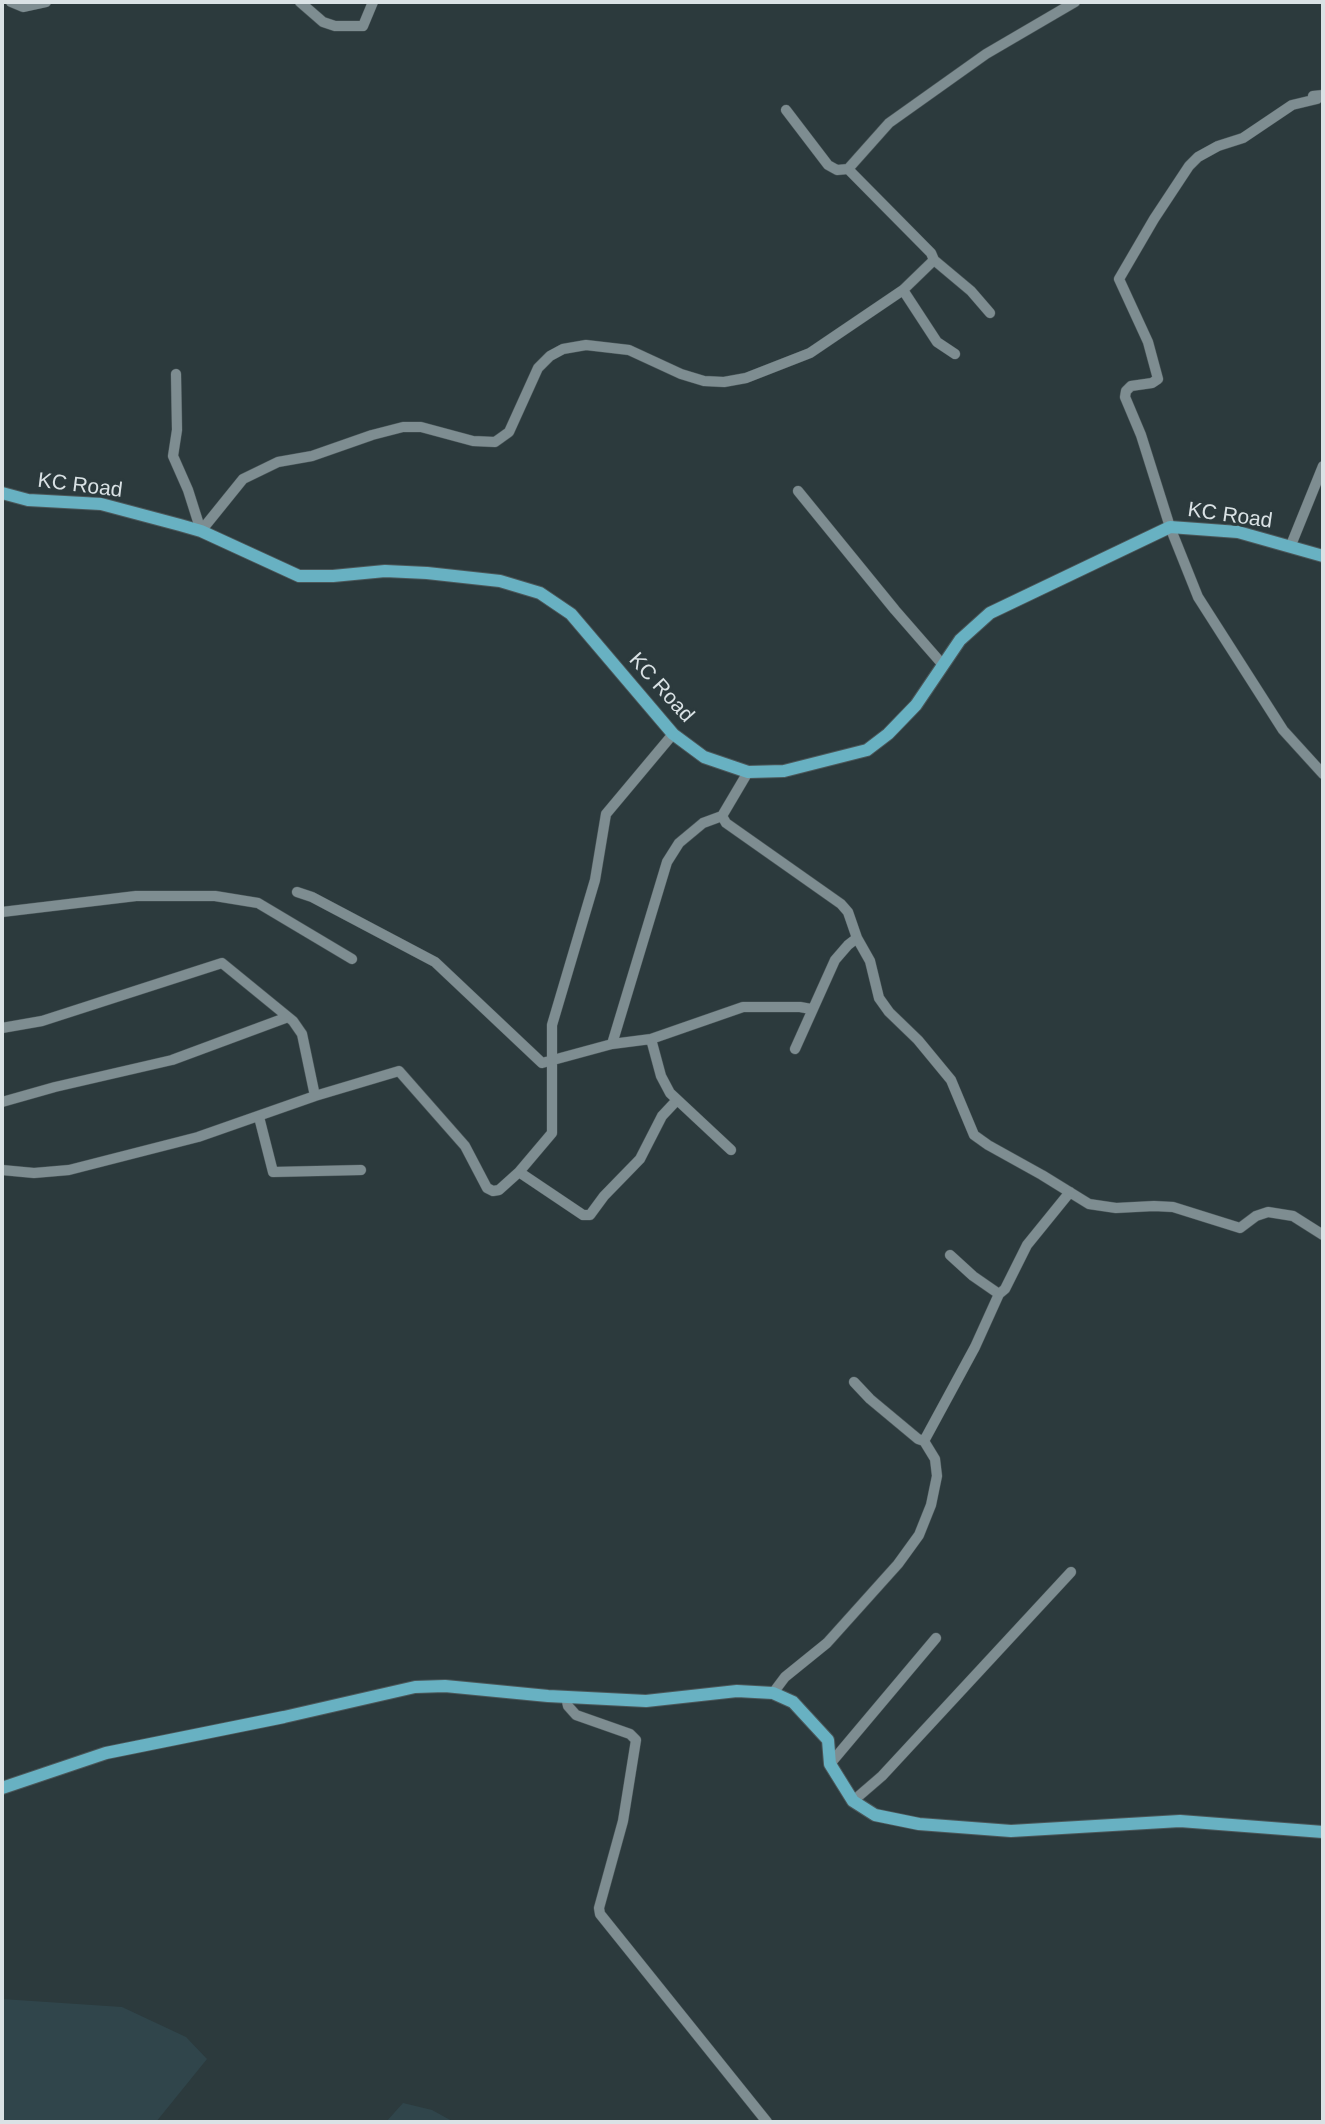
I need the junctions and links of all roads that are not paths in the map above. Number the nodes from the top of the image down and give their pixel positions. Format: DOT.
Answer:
graph roads {
  1 [pos="11,2"];
  2 [pos="46,2"];
  3 [pos="300,2"];
  4 [pos="373,2"];
  5 [pos="1076,2"];
  6 [pos="1323,95"];
  7 [pos="786,110"];
  8 [pos="848,169"];
  9 [pos="934,260"];
  10 [pos="903,290"];
  11 [pos="990,313"];
  12 [pos="955,354"];
  13 [pos="176,374"];
  14 [pos="1323,466"];
  15 [pos="798,491"];
  16 [pos="2,493"];
  17 [pos="1170,527"];
  18 [pos="201,531"];
  19 [pos="1291,545"];
  20 [pos="1323,556"];
  21 [pos="943,665"];
  22 [pos="673,734"];
  23 [pos="748,772"];
  24 [pos="1323,774"];
  25 [pos="722,816"];
  26 [pos="297,892"];
  27 [pos="2,912"];
  28 [pos="857,938"];
  29 [pos="352,959"];
  30 [pos="811,1009"];
  31 [pos="288,1017"];
  32 [pos="2,1028"];
  33 [pos="651,1039"];
  34 [pos="612,1044"];
  35 [pos="795,1049"];
  36 [pos="552,1062"];
  37 [pos="315,1096"];
  38 [pos="677,1100"];
  39 [pos="2,1102"];
  40 [pos="259,1117"];
  41 [pos="731,1150"];
  42 [pos="2,1170"];
  43 [pos="361,1170"];
  44 [pos="519,1172"];
  45 [pos="1070,1192"];
  46 [pos="1323,1235"];
  47 [pos="950,1255"];
  48 [pos="999,1294"];
  49 [pos="854,1382"];
  50 [pos="924,1441"];
  51 [pos="1071,1572"];
  52 [pos="936,1638"];
  53 [pos="773,1693"];
  54 [pos="566,1697"];
  55 [pos="830,1764"];
  56 [pos="2,1788"];
  57 [pos="853,1801"];
  58 [pos="1323,1832"];
  59 [pos="767,2122"];
  1 -- 2 [label="street"];
  3 -- 4 [label="street"];
  5 -- 8 [label="street"];
  6 -- 17 [label="street"];
  7 -- 8 [label="street"];
  8 -- 9 [label="street"];
  9 -- 10 [label="street"];
  9 -- 11 [label="street"];
  10 -- 12 [label="street"];
  10 -- 18 [label="street"];
  13 -- 18 [label="street"];
  14 -- 19 [label="street"];
  15 -- 21 [label="street"];
  16 -- 18 [label="main road, KC Road"];
  17 -- 19 [label="main road, KC Road"];
  17 -- 21 [label="main road, KC Road"];
  17 -- 24 [label="street"];
  18 -- 22 [label="main road, KC Road"];
  19 -- 20 [label="main road, KC Road"];
  21 -- 23 [label="main road, KC Road"];
  22 -- 23 [label="main road, KC Road"];
  22 -- 36 [label="street"];
  23 -- 25 [label="street"];
  25 -- 28 [label="street"];
  25 -- 34 [label="street"];
  26 -- 36 [label="street"];
  27 -- 29 [label="street"];
  28 -- 30 [label="street"];
  28 -- 45 [label="street"];
  30 -- 33 [label="street"];
  30 -- 35 [label="street"];
  31 -- 32 [label="street"];
  31 -- 37 [label="street"];
  31 -- 39 [label="street"];
  33 -- 34 [label="street"];
  33 -- 38 [label="street"];
  34 -- 36 [label="street"];
  36 -- 44 [label="street"];
  37 -- 40 [label="street"];
  37 -- 44 [label="street"];
  38 -- 41 [label="street"];
  38 -- 44 [label="street"];
  40 -- 42 [label="street"];
  40 -- 43 [label="street"];
  45 -- 46 [label="street"];
  45 -- 48 [label="street"];
  47 -- 48 [label="street"];
  48 -- 50 [label="street"];
  49 -- 50 [label="street"];
  50 -- 53 [label="street"];
  51 -- 57 [label="street"];
  52 -- 55 [label="street"];
  53 -- 54 [label="main road"];
  53 -- 55 [label="main road"];
  54 -- 56 [label="main road"];
  54 -- 59 [label="street"];
  55 -- 57 [label="main road"];
  57 -- 58 [label="main road"];
}
